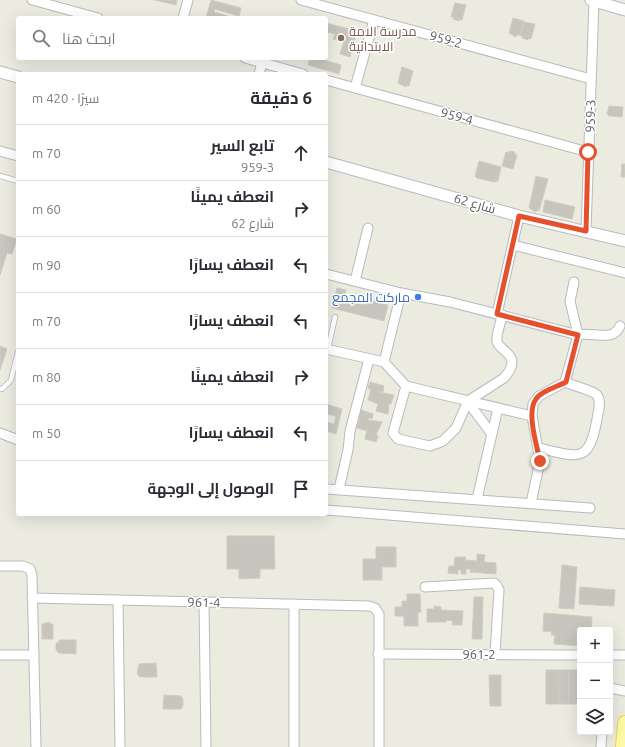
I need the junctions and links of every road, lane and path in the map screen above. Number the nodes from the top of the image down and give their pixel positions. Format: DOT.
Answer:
graph roads {
  1 [pos="32,0"];
  2 [pos="188,0"];
  3 [pos="301,0"];
  4 [pos="592,0"];
  5 [pos="625,10"];
  6 [pos="91,16"];
  7 [pos="184,16"];
  8 [pos="374,20"];
  9 [pos="252,60"];
  10 [pos="262,63"];
  11 [pos="0,72"];
  12 [pos="260,72"];
  13 [pos="296,72"];
  14 [pos="16,76"];
  15 [pos="591,79"];
  16 [pos="328,81"];
  17 [pos="355,88"];
  18 [pos="0,151"];
  19 [pos="588,152"];
  20 [pos="16,155"];
  21 [pos="328,163"];
  22 [pos="0,176"];
  23 [pos="16,180"];
  24 [pos="519,216"];
  25 [pos="368,228"];
  26 [pos="586,231"];
  27 [pos="625,241"];
  28 [pos="513,245"];
  29 [pos="625,273"];
  30 [pos="328,274"];
  31 [pos="355,281"];
  32 [pos="574,282"];
  33 [pos="401,293"];
  34 [pos="500,315"];
  35 [pos="335,317"];
  36 [pos="620,326"];
  37 [pos="578,335"];
  38 [pos="328,345"];
  39 [pos="328,349"];
  40 [pos="369,359"];
  41 [pos="16,360"];
  42 [pos="384,362"];
  43 [pos="566,382"];
  44 [pos="406,386"];
  45 [pos="0,389"];
  46 [pos="468,402"];
  47 [pos="498,408"];
  48 [pos="532,416"];
  49 [pos="491,432"];
  50 [pos="0,433"];
  51 [pos="16,439"];
  52 [pos="538,448"];
  53 [pos="328,489"];
  54 [pos="339,489"];
  55 [pos="477,499"];
  56 [pos="531,503"];
  57 [pos="590,508"];
  58 [pos="328,510"];
  59 [pos="625,534"];
  60 [pos="0,566"];
  61 [pos="425,587"];
  62 [pos="32,598"];
  63 [pos="118,600"];
  64 [pos="204,602"];
  65 [pos="294,604"];
  66 [pos="378,654"];
  67 [pos="494,654"];
  68 [pos="577,654"];
  69 [pos="0,655"];
  70 [pos="34,655"];
  71 [pos="613,655"];
  72 [pos="625,655"];
  73 [pos="613,689"];
  74 [pos="625,691"];
  75 [pos="625,723"];
  76 [pos="602,735"];
  77 [pos="36,747"];
  78 [pos="120,747"];
  79 [pos="206,747"];
  80 [pos="294,747"];
  81 [pos="379,747"];
  82 [pos="601,747"];
  83 [pos="623,747"];
  1 -- 6 [label="street"];
  2 -- 7 [label="street"];
  3 -- 8 [label="street, 959-2"];
  4 -- 5 [label="street"];
  4 -- 15 [label="street, 959-3"];
  8 -- 15 [label="street, 959-2"];
  8 -- 17 [label="street"];
  9 -- 10 [label="street"];
  10 -- 12 [label="street"];
  10 -- 13 [label="street"];
  11 -- 14 [label="street"];
  15 -- 19 [label="street, 959-3"];
  16 -- 17 [label="street, 959-4"];
  17 -- 19 [label="street, 959-4"];
  18 -- 20 [label="street"];
  19 -- 26 [label="street, 959-3"];
  21 -- 24 [label="street, شارع 62"];
  22 -- 23 [label="lane"];
  24 -- 26 [label="street, شارع 62"];
  24 -- 28 [label="street"];
  25 -- 31 [label="street"];
  26 -- 27 [label="street, شارع 62"];
  28 -- 29 [label="street"];
  28 -- 34 [label="street"];
  30 -- 31 [label="street"];
  31 -- 33 [label="street"];
  32 -- 37 [label="street"];
  33 -- 34 [label="street"];
  33 -- 42 [label="street"];
  34 -- 37 [label="street"];
  34 -- 46 [label="street"];
  35 -- 38 [label="lane"];
  36 -- 37 [label="street"];
  37 -- 43 [label="street"];
  39 -- 40 [label="street"];
  40 -- 42 [label="street"];
  40 -- 54 [label="street"];
  41 -- 45 [label="lane"];
  42 -- 44 [label="street"];
  43 -- 48 [label="street"];
  43 -- 52 [label="street"];
  44 -- 46 [label="street"];
  44 -- 46 [label="street"];
  46 -- 47 [label="street"];
  46 -- 49 [label="street"];
  47 -- 48 [label="street"];
  47 -- 49 [label="street"];
  48 -- 52 [label="street"];
  49 -- 55 [label="street"];
  50 -- 51 [label="street"];
  52 -- 56 [label="street"];
  53 -- 54 [label="street"];
  54 -- 55 [label="street"];
  55 -- 56 [label="street"];
  56 -- 57 [label="street"];
  58 -- 59 [label="street"];
  60 -- 62 [label="street"];
  61 -- 67 [label="street"];
  62 -- 63 [label="street, 961-4"];
  62 -- 70 [label="street"];
  63 -- 64 [label="street, 961-4"];
  63 -- 78 [label="street"];
  64 -- 65 [label="street, 961-4"];
  64 -- 79 [label="street"];
  65 -- 66 [label="street, 961-4"];
  65 -- 80 [label="street"];
  66 -- 67 [label="street, 961-2"];
  66 -- 81 [label="street"];
  67 -- 68 [label="street, 961-2"];
  69 -- 70 [label="street"];
  70 -- 77 [label="street"];
  71 -- 72 [label="street"];
  73 -- 74 [label="street"];
  75 -- 83 [label="main road"];
  76 -- 82 [label="street"];
}
